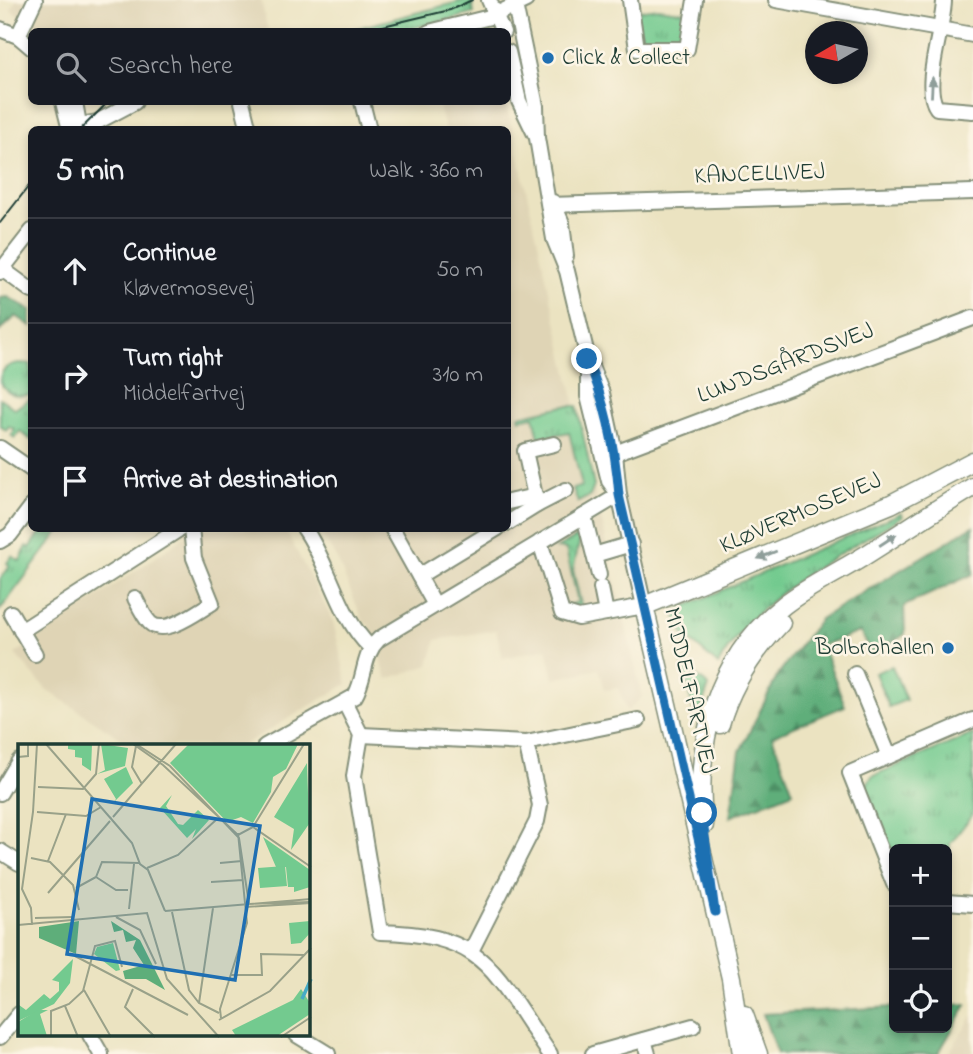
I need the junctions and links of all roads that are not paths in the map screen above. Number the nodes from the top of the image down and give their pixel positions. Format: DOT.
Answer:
graph roads {
  1 [pos="35,0"];
  2 [pos="489,0"];
  3 [pos="630,0"];
  4 [pos="695,0"];
  5 [pos="776,0"];
  6 [pos="944,0"];
  7 [pos="518,1"];
  8 [pos="495,14"];
  9 [pos="444,28"];
  10 [pos="501,28"];
  11 [pos="0,29"];
  12 [pos="942,29"];
  13 [pos="973,35"];
  14 [pos="18,36"];
  15 [pos="28,45"];
  16 [pos="511,65"];
  17 [pos="64,105"];
  18 [pos="75,105"];
  19 [pos="129,105"];
  20 [pos="243,105"];
  21 [pos="363,105"];
  22 [pos="973,111"];
  23 [pos="74,126"];
  24 [pos="75,126"];
  25 [pos="82,126"];
  26 [pos="248,126"];
  27 [pos="368,126"];
  28 [pos="537,138"];
  29 [pos="973,192"];
  30 [pos="551,201"];
  31 [pos="28,236"];
  32 [pos="1,271"];
  33 [pos="28,288"];
  34 [pos="973,318"];
  35 [pos="587,359"];
  36 [pos="554,444"];
  37 [pos="0,449"];
  38 [pos="615,453"];
  39 [pos="973,461"];
  40 [pos="28,467"];
  41 [pos="973,487"];
  42 [pos="566,490"];
  43 [pos="619,495"];
  44 [pos="536,501"];
  45 [pos="511,502"];
  46 [pos="28,511"];
  47 [pos="584,516"];
  48 [pos="511,521"];
  49 [pos="175,532"];
  50 [pos="191,532"];
  51 [pos="307,532"];
  52 [pos="394,532"];
  53 [pos="491,532"];
  54 [pos="0,541"];
  55 [pos="540,542"];
  56 [pos="631,544"];
  57 [pos="594,555"];
  58 [pos="419,576"];
  59 [pos="135,598"];
  60 [pos="435,605"];
  61 [pos="644,606"];
  62 [pos="606,612"];
  63 [pos="11,613"];
  64 [pos="21,631"];
  65 [pos="370,647"];
  66 [pos="35,654"];
  67 [pos="855,674"];
  68 [pos="345,703"];
  69 [pos="638,720"];
  70 [pos="973,720"];
  71 [pos="360,735"];
  72 [pos="526,743"];
  73 [pos="269,744"];
  74 [pos="889,756"];
  75 [pos="18,763"];
  76 [pos="0,793"];
  77 [pos="0,851"];
  78 [pos="18,862"];
  79 [pos="889,871"];
  80 [pos="952,902"];
  81 [pos="973,904"];
  82 [pos="715,912"];
  83 [pos="471,951"];
  84 [pos="731,978"];
  85 [pos="18,1015"];
  86 [pos="693,1026"];
  87 [pos="91,1036"];
  88 [pos="299,1036"];
  89 [pos="0,1037"];
  90 [pos="646,1047"];
  91 [pos="741,1051"];
  92 [pos="101,1054"];
  93 [pos="328,1054"];
  94 [pos="550,1054"];
  95 [pos="593,1054"];
  96 [pos="758,1054"];
  1 -- 14 [label="street"];
  2 -- 8 [label="street"];
  3 -- 4 [label="street"];
  5 -- 12 [label="street"];
  6 -- 12 [label="street"];
  7 -- 8 [label="street"];
  7 -- 28 [label="street, MIDDELFARTVEJ"];
  8 -- 9 [label="street"];
  8 -- 10 [label="street"];
  11 -- 14 [label="street"];
  12 -- 13 [label="street"];
  22 -- 12 [label="street, one-way"];
  14 -- 15 [label="street"];
  16 -- 28 [label="street, MIDDELFARTVEJ"];
  17 -- 23 [label="street"];
  18 -- 24 [label="street"];
  19 -- 25 [label="street"];
  20 -- 26 [label="street"];
  21 -- 27 [label="street"];
  28 -- 30 [label="street, MIDDELFARTVEJ"];
  29 -- 30 [label="street, KANCELLIVEJ"];
  30 -- 35 [label="street, MIDDELFARTVEJ"];
  31 -- 32 [label="street"];
  32 -- 33 [label="street"];
  34 -- 38 [label="street, LUNDSGÅRDSVEJ"];
  35 -- 38 [label="street, MIDDELFARTVEJ"];
  35 -- 43 [label="street, MIDDELFARTVEJ"];
  36 -- 44 [label="street"];
  37 -- 40 [label="street"];
  38 -- 43 [label="street, MIDDELFARTVEJ"];
  39 -- 61 [label="main road, KLØVERMOSEVEJ, one-way"];
  82 -- 41 [label="main road, one-way"];
  42 -- 44 [label="street"];
  43 -- 47 [label="street"];
  43 -- 56 [label="street, MIDDELFARTVEJ"];
  44 -- 45 [label="street"];
  44 -- 48 [label="street"];
  46 -- 54 [label="street"];
  47 -- 55 [label="street"];
  47 -- 57 [label="street"];
  49 -- 64 [label="street"];
  50 -- 59 [label="street"];
  51 -- 65 [label="street"];
  52 -- 58 [label="street"];
  53 -- 58 [label="street"];
  55 -- 60 [label="street"];
  55 -- 62 [label="street"];
  56 -- 57 [label="street"];
  56 -- 61 [label="street, MIDDELFARTVEJ"];
  57 -- 62 [label="street"];
  58 -- 60 [label="street"];
  60 -- 65 [label="street"];
  61 -- 62 [label="street"];
  61 -- 82 [label="main road, MIDDELFARTVEJ"];
  63 -- 64 [label="street"];
  64 -- 66 [label="street"];
  65 -- 68 [label="street"];
  67 -- 74 [label="street"];
  68 -- 71 [label="street"];
  68 -- 73 [label="street"];
  69 -- 72 [label="street"];
  70 -- 74 [label="street"];
  71 -- 72 [label="street"];
  71 -- 83 [label="street"];
  72 -- 83 [label="street"];
  74 -- 79 [label="street"];
  75 -- 76 [label="street"];
  77 -- 78 [label="street"];
  80 -- 81 [label="street"];
  82 -- 84 [label="main road, MIDDELFARTVEJ"];
  83 -- 94 [label="street"];
  84 -- 91 [label="main road, MIDDELFARTVEJ"];
  84 -- 96 [label="main road, MIDDELFARTVEJ"];
  85 -- 89 [label="street"];
  86 -- 90 [label="street"];
  87 -- 92 [label="street"];
  88 -- 93 [label="street"];
  90 -- 95 [label="street"];
}
